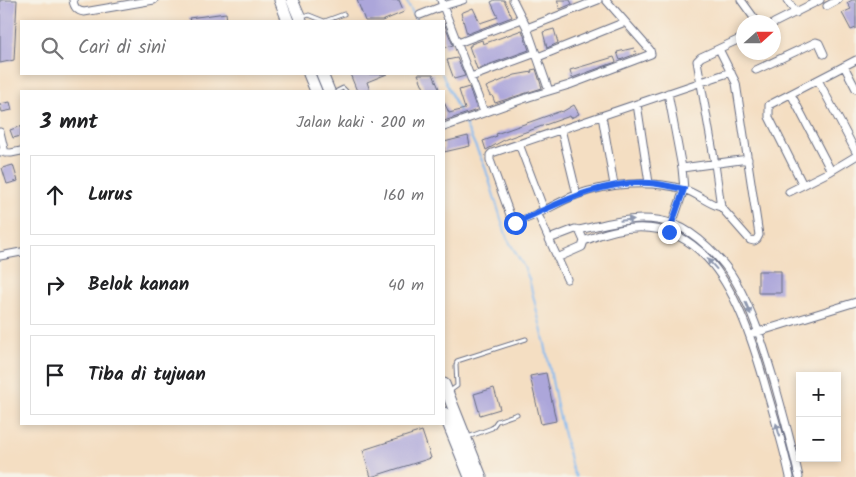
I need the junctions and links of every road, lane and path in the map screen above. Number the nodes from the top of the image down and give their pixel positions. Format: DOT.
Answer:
graph roads {
  1 [pos="73,0"];
  2 [pos="154,0"];
  3 [pos="280,0"];
  4 [pos="292,0"];
  5 [pos="463,0"];
  6 [pos="513,0"];
  7 [pos="598,0"];
  8 [pos="606,0"];
  9 [pos="742,0"];
  10 [pos="787,0"];
  11 [pos="820,0"];
  12 [pos="838,0"];
  13 [pos="442,3"];
  14 [pos="827,6"];
  15 [pos="796,13"];
  16 [pos="344,14"];
  17 [pos="420,14"];
  18 [pos="752,15"];
  19 [pos="522,19"];
  20 [pos="296,20"];
  21 [pos="322,20"];
  22 [pos="327,20"];
  23 [pos="781,20"];
  24 [pos="625,22"];
  25 [pos="527,28"];
  26 [pos="736,41"];
  27 [pos="458,43"];
  28 [pos="719,48"];
  29 [pos="824,54"];
  30 [pos="537,55"];
  31 [pos="781,58"];
  32 [pos="776,60"];
  33 [pos="856,60"];
  34 [pos="844,66"];
  35 [pos="756,70"];
  36 [pos="731,72"];
  37 [pos="309,75"];
  38 [pos="322,75"];
  39 [pos="471,77"];
  40 [pos="818,80"];
  41 [pos="700,83"];
  42 [pos="856,89"];
  43 [pos="316,90"];
  44 [pos="328,90"];
  45 [pos="549,91"];
  46 [pos="668,93"];
  47 [pos="791,94"];
  48 [pos="637,104"];
  49 [pos="484,112"];
  50 [pos="602,116"];
  51 [pos="445,127"];
  52 [pos="561,129"];
  53 [pos="0,132"];
  54 [pos="519,144"];
  55 [pos="20,151"];
  56 [pos="856,152"];
  57 [pos="3,153"];
  58 [pos="856,156"];
  59 [pos="748,159"];
  60 [pos="715,164"];
  61 [pos="682,168"];
  62 [pos="831,171"];
  63 [pos="649,183"];
  64 [pos="614,185"];
  65 [pos="803,185"];
  66 [pos="684,189"];
  67 [pos="789,192"];
  68 [pos="577,195"];
  69 [pos="721,207"];
  70 [pos="544,210"];
  71 [pos="540,219"];
  72 [pos="672,223"];
  73 [pos="579,230"];
  74 [pos="669,232"];
  75 [pos="549,239"];
  76 [pos="584,240"];
  77 [pos="20,252"];
  78 [pos="0,256"];
  79 [pos="557,258"];
  80 [pos="567,279"];
  81 [pos="856,302"];
  82 [pos="758,332"];
  83 [pos="750,335"];
  84 [pos="526,339"];
  85 [pos="446,388"];
  86 [pos="517,414"];
  87 [pos="445,415"];
  88 [pos="462,441"];
  89 [pos="795,460"];
  90 [pos="787,462"];
  91 [pos="470,477"];
  92 [pos="481,477"];
  93 [pos="790,477"];
  94 [pos="799,477"];
  1 -- 2 [label="street"];
  3 -- 20 [label="highway"];
  4 -- 20 [label="highway"];
  5 -- 13 [label="street"];
  6 -- 19 [label="street"];
  7 -- 25 [label="street"];
  8 -- 24 [label="street"];
  9 -- 18 [label="street"];
  10 -- 15 [label="street"];
  11 -- 15 [label="street"];
  12 -- 14 [label="street"];
  13 -- 17 [label="street"];
  13 -- 27 [label="street"];
  15 -- 23 [label="street"];
  16 -- 22 [label="lane"];
  19 -- 25 [label="street"];
  19 -- 27 [label="street"];
  20 -- 21 [label="lane"];
  24 -- 30 [label="street"];
  24 -- 45 [label="street"];
  25 -- 30 [label="street"];
  26 -- 28 [label="street"];
  27 -- 39 [label="street"];
  28 -- 36 [label="street"];
  28 -- 41 [label="street"];
  29 -- 31 [label="street"];
  30 -- 39 [label="street"];
  30 -- 45 [label="street"];
  32 -- 35 [label="street"];
  33 -- 34 [label="street"];
  34 -- 40 [label="street"];
  34 -- 42 [label="street"];
  36 -- 41 [label="street"];
  36 -- 59 [label="street"];
  37 -- 43 [label="highway"];
  38 -- 44 [label="highway"];
  39 -- 49 [label="street"];
  40 -- 47 [label="street"];
  40 -- 56 [label="street"];
  41 -- 46 [label="street"];
  41 -- 60 [label="street"];
  45 -- 49 [label="street"];
  46 -- 48 [label="street"];
  46 -- 61 [label="street"];
  47 -- 62 [label="street"];
  47 -- 65 [label="street"];
  48 -- 50 [label="street"];
  48 -- 63 [label="street"];
  49 -- 51 [label="street"];
  50 -- 52 [label="street"];
  50 -- 64 [label="street"];
  52 -- 54 [label="street"];
  52 -- 68 [label="street"];
  53 -- 57 [label="street"];
  54 -- 70 [label="street"];
  54 -- 70 [label="street"];
  55 -- 57 [label="street"];
  58 -- 62 [label="street"];
  59 -- 60 [label="street"];
  59 -- 69 [label="street"];
  60 -- 61 [label="street"];
  60 -- 69 [label="street"];
  61 -- 66 [label="street"];
  62 -- 65 [label="street"];
  63 -- 64 [label="street"];
  63 -- 66 [label="street"];
  64 -- 68 [label="street"];
  65 -- 67 [label="street"];
  66 -- 69 [label="street"];
  66 -- 72 [label="street"];
  68 -- 70 [label="street"];
  71 -- 75 [label="street"];
  73 -- 72 [label="street, one-way"];
  72 -- 74 [label="street"];
  72 -- 82 [label="street, one-way"];
  73 -- 75 [label="street"];
  73 -- 76 [label="street"];
  74 -- 76 [label="street"];
  83 -- 74 [label="street, one-way"];
  75 -- 79 [label="street"];
  76 -- 79 [label="street"];
  77 -- 78 [label="street"];
  79 -- 80 [label="street"];
  81 -- 82 [label="street"];
  82 -- 83 [label="street"];
  82 -- 89 [label="street"];
  90 -- 83 [label="street, one-way"];
  84 -- 85 [label="lane"];
  85 -- 88 [label="highway"];
  86 -- 88 [label="lane"];
  87 -- 88 [label="highway"];
  88 -- 91 [label="highway"];
  88 -- 92 [label="highway"];
  89 -- 90 [label="street"];
  89 -- 94 [label="street"];
  90 -- 93 [label="street"];
}
